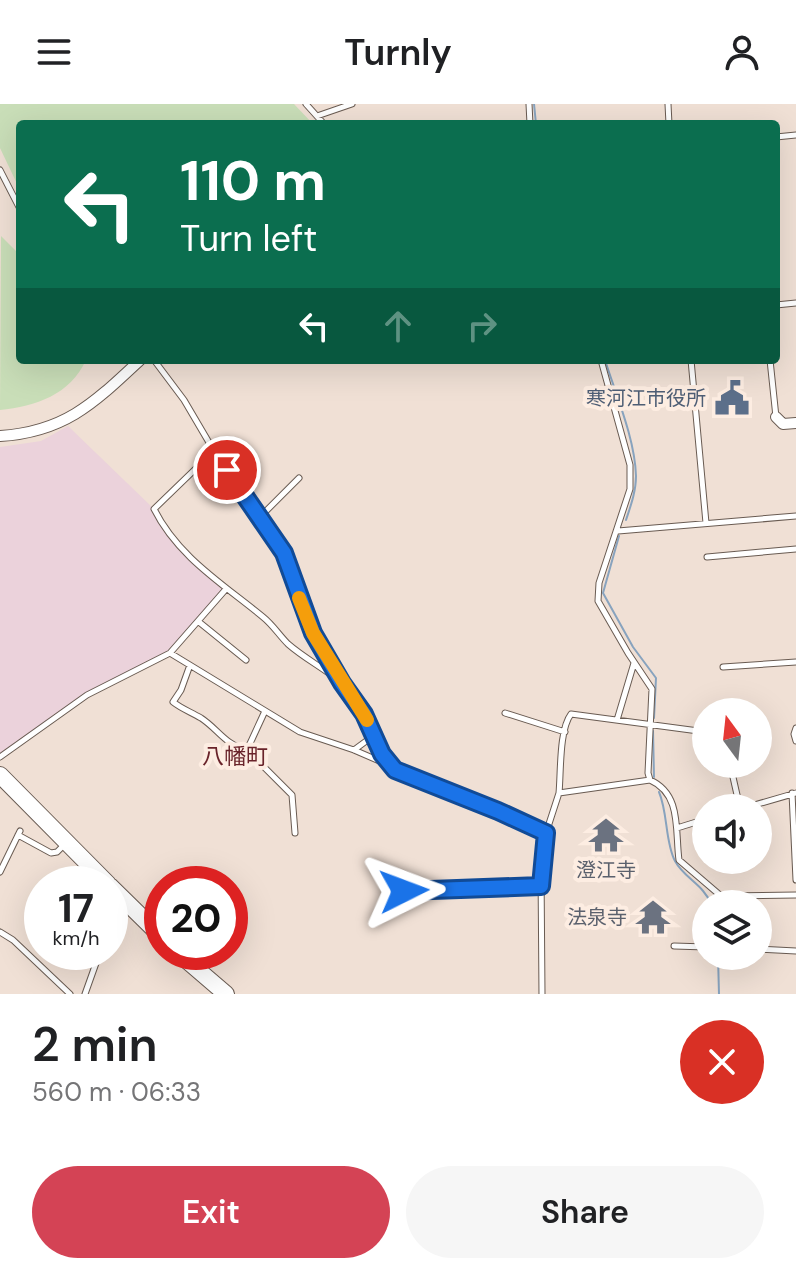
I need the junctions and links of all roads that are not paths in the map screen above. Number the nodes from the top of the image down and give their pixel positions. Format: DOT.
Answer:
graph roads {
  1 [pos="306,104"];
  2 [pos="352,104"];
  3 [pos="317,116"];
  4 [pos="320,120"];
  5 [pos="0,170"];
  6 [pos="16,201"];
  7 [pos="135,364"];
  8 [pos="157,364"];
  9 [pos="602,364"];
  10 [pos="691,364"];
  11 [pos="770,364"];
  12 [pos="776,417"];
  13 [pos="796,423"];
  14 [pos="0,436"];
  15 [pos="214,451"];
  16 [pos="299,478"];
  17 [pos="796,516"];
  18 [pos="260,517"];
  19 [pos="706,523"];
  20 [pos="617,531"];
  21 [pos="796,549"];
  22 [pos="707,557"];
  23 [pos="226,589"];
  24 [pos="199,622"];
  25 [pos="170,653"];
  26 [pos="246,660"];
  27 [pos="634,662"];
  28 [pos="796,662"];
  29 [pos="190,665"];
  30 [pos="723,667"];
  31 [pos="342,683"];
  32 [pos="265,711"];
  33 [pos="505,713"];
  34 [pos="617,720"];
  35 [pos="651,725"];
  36 [pos="796,728"];
  37 [pos="692,730"];
  38 [pos="565,732"];
  39 [pos="373,736"];
  40 [pos="796,741"];
  41 [pos="247,750"];
  42 [pos="354,750"];
  43 [pos="0,757"];
  44 [pos="395,770"];
  45 [pos="0,775"];
  46 [pos="650,780"];
  47 [pos="559,793"];
  48 [pos="794,793"];
  49 [pos="772,799"];
  50 [pos="692,823"];
  51 [pos="677,828"];
  52 [pos="295,833"];
  53 [pos="546,833"];
  54 [pos="66,843"];
  55 [pos="90,866"];
  56 [pos="796,867"];
  57 [pos="0,872"];
  58 [pos="796,880"];
  59 [pos="541,886"];
  60 [pos="404,891"];
  61 [pos="796,895"];
  62 [pos="128,904"];
  63 [pos="144,919"];
  64 [pos="0,932"];
  65 [pos="674,946"];
  66 [pos="692,947"];
  67 [pos="772,950"];
  68 [pos="796,951"];
  69 [pos="94,970"];
  70 [pos="198,970"];
  71 [pos="70,994"];
  72 [pos="85,994"];
  73 [pos="226,994"];
  74 [pos="542,994"];
  1 -- 3 [label="lane"];
  2 -- 3 [label="lane"];
  3 -- 4 [label="lane"];
  5 -- 6 [label="lane"];
  7 -- 14 [label="street"];
  8 -- 15 [label="lane"];
  9 -- 20 [label="lane"];
  10 -- 19 [label="lane"];
  11 -- 12 [label="lane"];
  12 -- 13 [label="street"];
  15 -- 18 [label="lane"];
  15 -- 23 [label="lane"];
  16 -- 18 [label="lane"];
  17 -- 19 [label="lane"];
  18 -- 31 [label="lane"];
  19 -- 20 [label="lane"];
  20 -- 27 [label="lane"];
  21 -- 22 [label="lane"];
  23 -- 24 [label="lane"];
  23 -- 31 [label="lane"];
  24 -- 25 [label="lane"];
  24 -- 26 [label="lane"];
  25 -- 29 [label="lane"];
  25 -- 43 [label="lane"];
  27 -- 34 [label="lane"];
  27 -- 35 [label="lane"];
  28 -- 30 [label="lane"];
  29 -- 32 [label="lane"];
  29 -- 41 [label="lane"];
  31 -- 39 [label="lane"];
  32 -- 41 [label="lane"];
  32 -- 42 [label="lane"];
  33 -- 38 [label="lane"];
  34 -- 35 [label="lane"];
  34 -- 38 [label="lane"];
  35 -- 37 [label="lane"];
  35 -- 46 [label="lane"];
  36 -- 40 [label="lane"];
  38 -- 47 [label="lane"];
  39 -- 42 [label="lane"];
  39 -- 44 [label="lane"];
  41 -- 52 [label="lane"];
  42 -- 44 [label="lane"];
  44 -- 53 [label="lane"];
  45 -- 54 [label="main road"];
  46 -- 47 [label="lane"];
  46 -- 51 [label="lane"];
  47 -- 53 [label="lane"];
  48 -- 49 [label="lane"];
  48 -- 56 [label="lane"];
  50 -- 51 [label="lane"];
  51 -- 61 [label="lane"];
  53 -- 59 [label="lane"];
  54 -- 55 [label="main road"];
  54 -- 57 [label="lane"];
  56 -- 58 [label="lane"];
  59 -- 60 [label="lane"];
  59 -- 74 [label="lane"];
  62 -- 63 [label="main road"];
  64 -- 71 [label="lane"];
  65 -- 66 [label="lane"];
  67 -- 68 [label="lane"];
  69 -- 72 [label="lane"];
  70 -- 73 [label="main road"];
}
